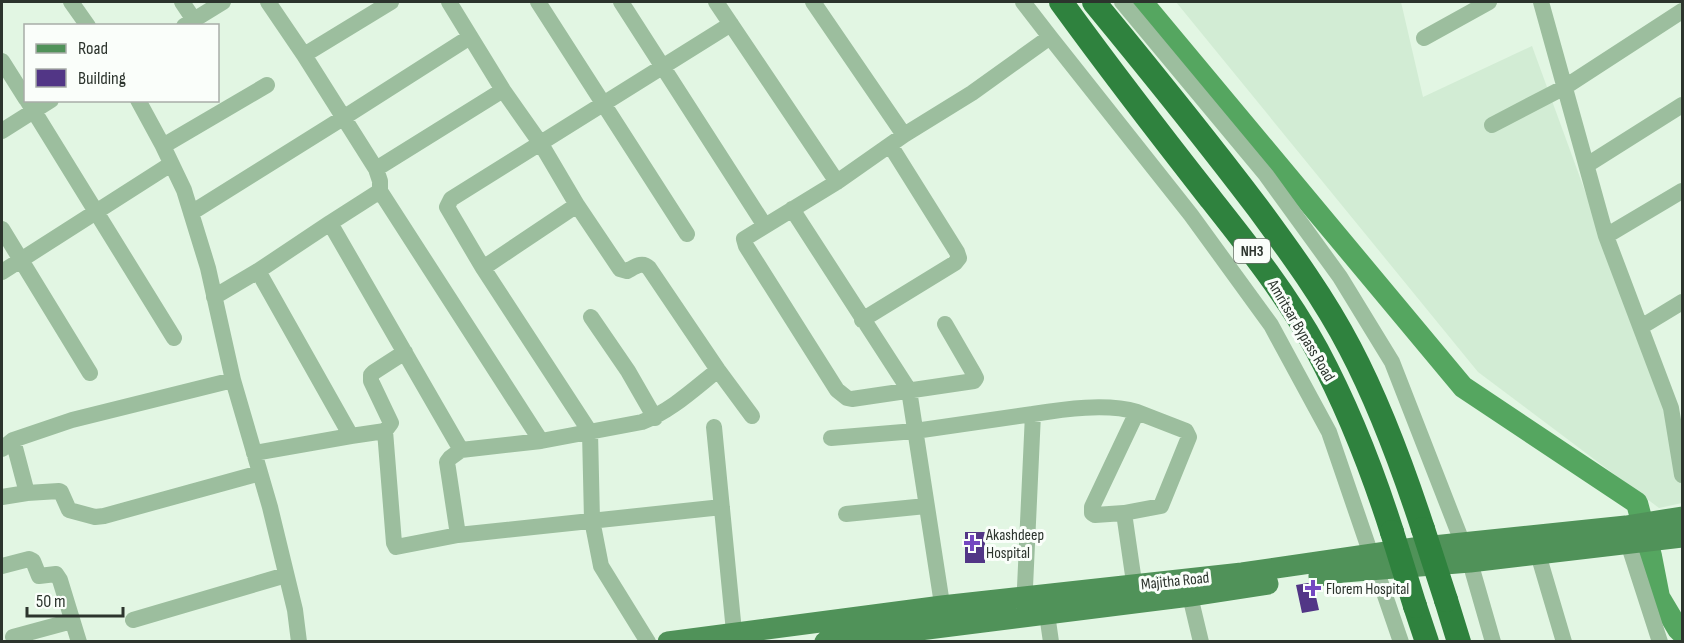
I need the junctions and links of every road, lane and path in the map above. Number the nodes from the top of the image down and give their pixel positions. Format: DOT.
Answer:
graph roads {
  1 [pos="71,2"];
  2 [pos="182,2"];
  3 [pos="223,2"];
  4 [pos="268,2"];
  5 [pos="391,2"];
  6 [pos="449,2"];
  7 [pos="538,2"];
  8 [pos="621,2"];
  9 [pos="716,2"];
  10 [pos="813,2"];
  11 [pos="1023,2"];
  12 [pos="1060,2"];
  13 [pos="1094,2"];
  14 [pos="1122,2"];
  15 [pos="1489,2"];
  16 [pos="1541,2"];
  17 [pos="1683,11"];
  18 [pos="189,23"];
  19 [pos="87,24"];
  20 [pos="731,24"];
  21 [pos="470,37"];
  22 [pos="1050,37"];
  23 [pos="1424,38"];
  24 [pos="304,55"];
  25 [pos="2,61"];
  26 [pos="664,67"];
  27 [pos="267,85"];
  28 [pos="1565,87"];
  29 [pos="503,90"];
  30 [pos="24,97"];
  31 [pos="139,102"];
  32 [pos="28,104"];
  33 [pos="604,104"];
  34 [pos="1683,105"];
  35 [pos="343,118"];
  36 [pos="1491,124"];
  37 [pos="2,131"];
  38 [pos="904,135"];
  39 [pos="541,144"];
  40 [pos="890,145"];
  41 [pos="163,146"];
  42 [pos="171,164"];
  43 [pos="1587,165"];
  44 [pos="376,169"];
  45 [pos="837,182"];
  46 [pos="380,191"];
  47 [pos="1683,191"];
  48 [pos="578,205"];
  49 [pos="792,209"];
  50 [pos="96,211"];
  51 [pos="191,213"];
  52 [pos="330,223"];
  53 [pos="765,226"];
  54 [pos="2,229"];
  55 [pos="687,234"];
  56 [pos="1606,236"];
  57 [pos="21,259"];
  58 [pos="483,268"];
  59 [pos="258,271"];
  60 [pos="2,272"];
  61 [pos="214,297"];
  62 [pos="1683,302"];
  63 [pos="591,317"];
  64 [pos="862,320"];
  65 [pos="945,324"];
  66 [pos="1641,327"];
  67 [pos="174,338"];
  68 [pos="405,352"];
  69 [pos="718,370"];
  70 [pos="90,373"];
  71 [pos="233,380"];
  72 [pos="909,390"];
  73 [pos="1677,404"];
  74 [pos="1137,412"];
  75 [pos="1033,414"];
  76 [pos="752,416"];
  77 [pos="655,417"];
  78 [pos="714,427"];
  79 [pos="385,431"];
  80 [pos="915,431"];
  81 [pos="590,432"];
  82 [pos="351,436"];
  83 [pos="831,438"];
  84 [pos="541,441"];
  85 [pos="7,445"];
  86 [pos="462,450"];
  87 [pos="254,453"];
  88 [pos="260,473"];
  89 [pos="1683,475"];
  90 [pos="27,493"];
  91 [pos="2,497"];
  92 [pos="926,506"];
  93 [pos="722,507"];
  94 [pos="1124,513"];
  95 [pos="846,514"];
  96 [pos="592,520"];
  97 [pos="1676,528"];
  98 [pos="458,535"];
  99 [pos="1632,536"];
  100 [pos="1467,553"];
  101 [pos="1538,554"];
  102 [pos="1374,562"];
  103 [pos="2,566"];
  104 [pos="286,574"];
  105 [pos="1135,594"];
  106 [pos="1190,596"];
  107 [pos="1024,608"];
  108 [pos="1047,614"];
  109 [pos="944,616"];
  110 [pos="133,620"];
  111 [pos="72,621"];
  112 [pos="13,637"];
  113 [pos="734,638"];
  114 [pos="79,642"];
  115 [pos="299,642"];
  116 [pos="648,642"];
  117 [pos="668,642"];
  118 [pos="825,642"];
  119 [pos="1051,642"];
  120 [pos="1201,642"];
  121 [pos="1401,642"];
  122 [pos="1426,642"];
  123 [pos="1459,642"];
  124 [pos="1493,642"];
  125 [pos="1564,642"];
  126 [pos="1660,642"];
  1 -- 19 [label="street"];
  2 -- 18 [label="street"];
  3 -- 18 [label="street"];
  4 -- 24 [label="street"];
  5 -- 24 [label="street"];
  6 -- 21 [label="street"];
  7 -- 33 [label="street"];
  8 -- 26 [label="street"];
  9 -- 20 [label="street"];
  10 -- 38 [label="street"];
  11 -- 22 [label="street"];
  12 -- 122 [label="highway, Amritsar Bypass Road / NH3, bridge"];
  13 -- 123 [label="highway, Amritsar Bypass Road / NH3, bridge"];
  14 -- 100 [label="street"];
  15 -- 23 [label="street"];
  16 -- 28 [label="street"];
  17 -- 28 [label="street"];
  20 -- 26 [label="street"];
  20 -- 45 [label="street"];
  21 -- 29 [label="street"];
  21 -- 35 [label="street"];
  22 -- 38 [label="street"];
  22 -- 102 [label="street"];
  24 -- 35 [label="street"];
  25 -- 30 [label="street"];
  26 -- 33 [label="street"];
  26 -- 53 [label="street"];
  27 -- 41 [label="street"];
  28 -- 36 [label="street"];
  28 -- 43 [label="street"];
  29 -- 39 [label="street"];
  29 -- 44 [label="street"];
  31 -- 41 [label="street"];
  32 -- 37 [label="street"];
  32 -- 50 [label="street"];
  33 -- 39 [label="street"];
  33 -- 55 [label="street"];
  34 -- 43 [label="street"];
  35 -- 44 [label="street"];
  35 -- 51 [label="street"];
  38 -- 40 [label="street"];
  39 -- 48 [label="street"];
  39 -- 58 [label="street"];
  40 -- 45 [label="street"];
  40 -- 64 [label="street"];
  41 -- 42 [label="street"];
  42 -- 50 [label="street"];
  42 -- 51 [label="street"];
  43 -- 56 [label="street"];
  44 -- 46 [label="street"];
  45 -- 49 [label="street"];
  46 -- 52 [label="street"];
  46 -- 84 [label="street"];
  47 -- 56 [label="street"];
  48 -- 58 [label="street"];
  48 -- 69 [label="street"];
  49 -- 53 [label="street"];
  49 -- 64 [label="street"];
  50 -- 57 [label="street"];
  50 -- 67 [label="street"];
  51 -- 61 [label="street"];
  52 -- 59 [label="street"];
  52 -- 68 [label="street"];
  53 -- 72 [label="street"];
  54 -- 57 [label="street"];
  56 -- 66 [label="street"];
  57 -- 60 [label="street"];
  57 -- 70 [label="street"];
  58 -- 81 [label="street"];
  59 -- 61 [label="street"];
  59 -- 82 [label="street"];
  61 -- 71 [label="street"];
  62 -- 66 [label="street"];
  63 -- 77 [label="street"];
  64 -- 72 [label="street"];
  65 -- 72 [label="street"];
  66 -- 73 [label="street"];
  68 -- 79 [label="street"];
  68 -- 86 [label="street"];
  69 -- 76 [label="street"];
  69 -- 77 [label="street"];
  71 -- 85 [label="street"];
  71 -- 87 [label="street"];
  72 -- 80 [label="street"];
  73 -- 89 [label="street"];
  74 -- 75 [label="street"];
  74 -- 94 [label="street"];
  74 -- 94 [label="street"];
  75 -- 80 [label="street"];
  75 -- 107 [label="street"];
  77 -- 81 [label="street"];
  78 -- 93 [label="street"];
  79 -- 82 [label="street"];
  79 -- 98 [label="street"];
  80 -- 83 [label="street"];
  80 -- 92 [label="street"];
  81 -- 84 [label="street"];
  81 -- 96 [label="street"];
  82 -- 87 [label="street"];
  84 -- 86 [label="street"];
  85 -- 90 [label="street"];
  86 -- 98 [label="street"];
  87 -- 88 [label="street"];
  88 -- 90 [label="street"];
  88 -- 104 [label="street"];
  90 -- 91 [label="street"];
  92 -- 95 [label="street"];
  92 -- 109 [label="street"];
  93 -- 96 [label="street"];
  93 -- 113 [label="street"];
  94 -- 105 [label="street"];
  96 -- 98 [label="street"];
  96 -- 116 [label="street"];
  97 -- 99 [label="main road, Majitha Road"];
  99 -- 100 [label="main road, Majitha Road"];
  99 -- 101 [label="main road, Majitha Road"];
  99 -- 126 [label="street"];
  100 -- 101 [label="main road, Majitha Road"];
  100 -- 102 [label="main road, Majitha Road"];
  100 -- 124 [label="street"];
  101 -- 125 [label="street"];
  102 -- 105 [label="main road, Majitha Road"];
  102 -- 106 [label="main road, Majitha Road"];
  102 -- 121 [label="street"];
  103 -- 111 [label="street"];
  104 -- 110 [label="street"];
  104 -- 115 [label="street"];
  105 -- 106 [label="main road, Majitha Road"];
  105 -- 107 [label="main road, Majitha Road"];
  105 -- 108 [label="main road, Majitha Road"];
  106 -- 120 [label="street"];
  107 -- 108 [label="main road, Majitha Road"];
  107 -- 109 [label="main road, Majitha Road"];
  108 -- 119 [label="street"];
  109 -- 113 [label="main road, Majitha Road"];
  109 -- 118 [label="main road, Majitha Road"];
  111 -- 112 [label="street"];
  111 -- 114 [label="street"];
  113 -- 117 [label="main road, Majitha Road"];
}
